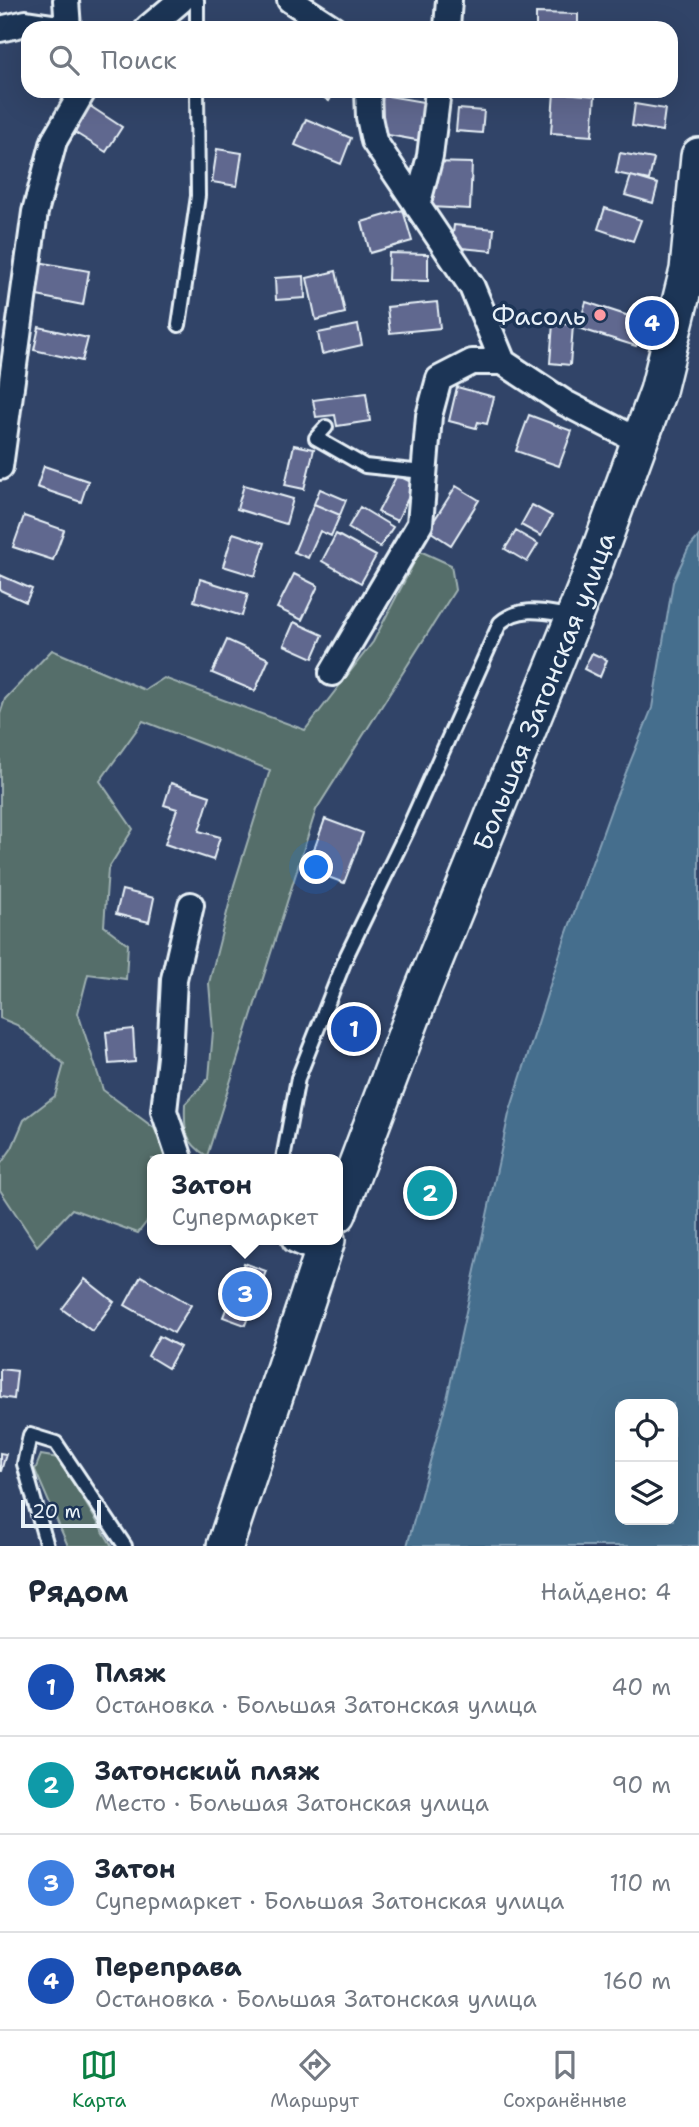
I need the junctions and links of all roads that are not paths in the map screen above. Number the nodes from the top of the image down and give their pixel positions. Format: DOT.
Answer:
graph roads {
  1 [pos="66,0"];
  2 [pos="181,0"];
  3 [pos="197,0"];
  4 [pos="290,0"];
  5 [pos="449,0"];
  6 [pos="68,21"];
  7 [pos="156,21"];
  8 [pos="197,21"];
  9 [pos="322,21"];
  10 [pos="448,21"];
  11 [pos="21,24"];
  12 [pos="0,29"];
  13 [pos="79,98"];
  14 [pos="197,98"];
  15 [pos="368,98"];
  16 [pos="437,98"];
  17 [pos="699,156"];
  18 [pos="417,206"];
  19 [pos="179,325"];
  20 [pos="503,362"];
  21 [pos="326,427"];
  22 [pos="641,442"];
  23 [pos="0,467"];
  24 [pos="423,472"];
  25 [pos="574,617"];
  26 [pos="332,674"];
  27 [pos="191,905"];
  28 [pos="178,1154"];
  29 [pos="285,1154"];
  30 [pos="343,1201"];
  31 [pos="315,1245"];
  32 [pos="47,1546"];
  33 [pos="125,1546"];
  34 [pos="225,1546"];
  1 -- 6 [label="street"];
  2 -- 7 [label="street"];
  3 -- 8 [label="lane"];
  4 -- 9 [label="street"];
  5 -- 10 [label="street"];
  11 -- 12 [label="street"];
  13 -- 23 [label="street"];
  14 -- 19 [label="lane"];
  15 -- 18 [label="street"];
  16 -- 18 [label="street"];
  17 -- 22 [label="street, Большая Затонская улица"];
  18 -- 20 [label="street"];
  20 -- 22 [label="street"];
  20 -- 24 [label="street"];
  21 -- 24 [label="lane"];
  22 -- 25 [label="street, Большая Затонская улица"];
  24 -- 26 [label="street"];
  25 -- 29 [label="lane"];
  25 -- 30 [label="street, Большая Затонская улица"];
  27 -- 28 [label="street"];
  31 -- 34 [label="street"];
  32 -- 33 [label="lane"];
}
